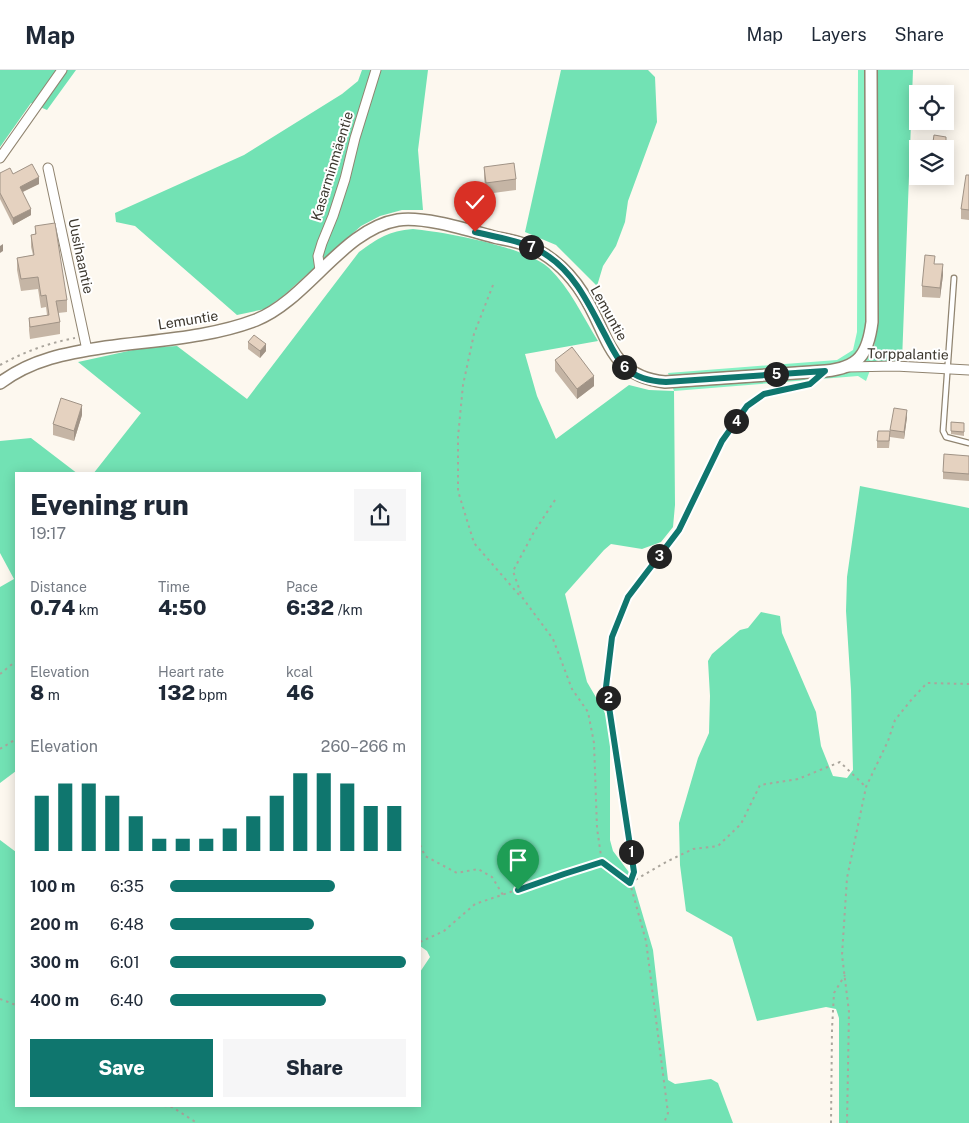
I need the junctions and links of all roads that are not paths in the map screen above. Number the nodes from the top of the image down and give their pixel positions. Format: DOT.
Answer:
graph roads {
  1 [pos="62,70"];
  2 [pos="376,70"];
  3 [pos="871,70"];
  4 [pos="0,158"];
  5 [pos="48,168"];
  6 [pos="320,270"];
  7 [pos="954,278"];
  8 [pos="86,350"];
  9 [pos="847,367"];
  10 [pos="946,368"];
  11 [pos="969,370"];
  12 [pos="0,383"];
  13 [pos="969,443"];
  1 -- 4 [label="street"];
  2 -- 6 [label="street, Kasarminmäentie"];
  3 -- 9 [label="street"];
  5 -- 8 [label="street, Uusihaantie"];
  6 -- 8 [label="street, Lemuntie"];
  6 -- 9 [label="street, Lemuntie"];
  7 -- 10 [label="lane"];
  8 -- 12 [label="street, Lemuntie"];
  9 -- 10 [label="street, Torppalantie"];
  10 -- 11 [label="street, Torppalantie"];
  10 -- 13 [label="lane"];
}
